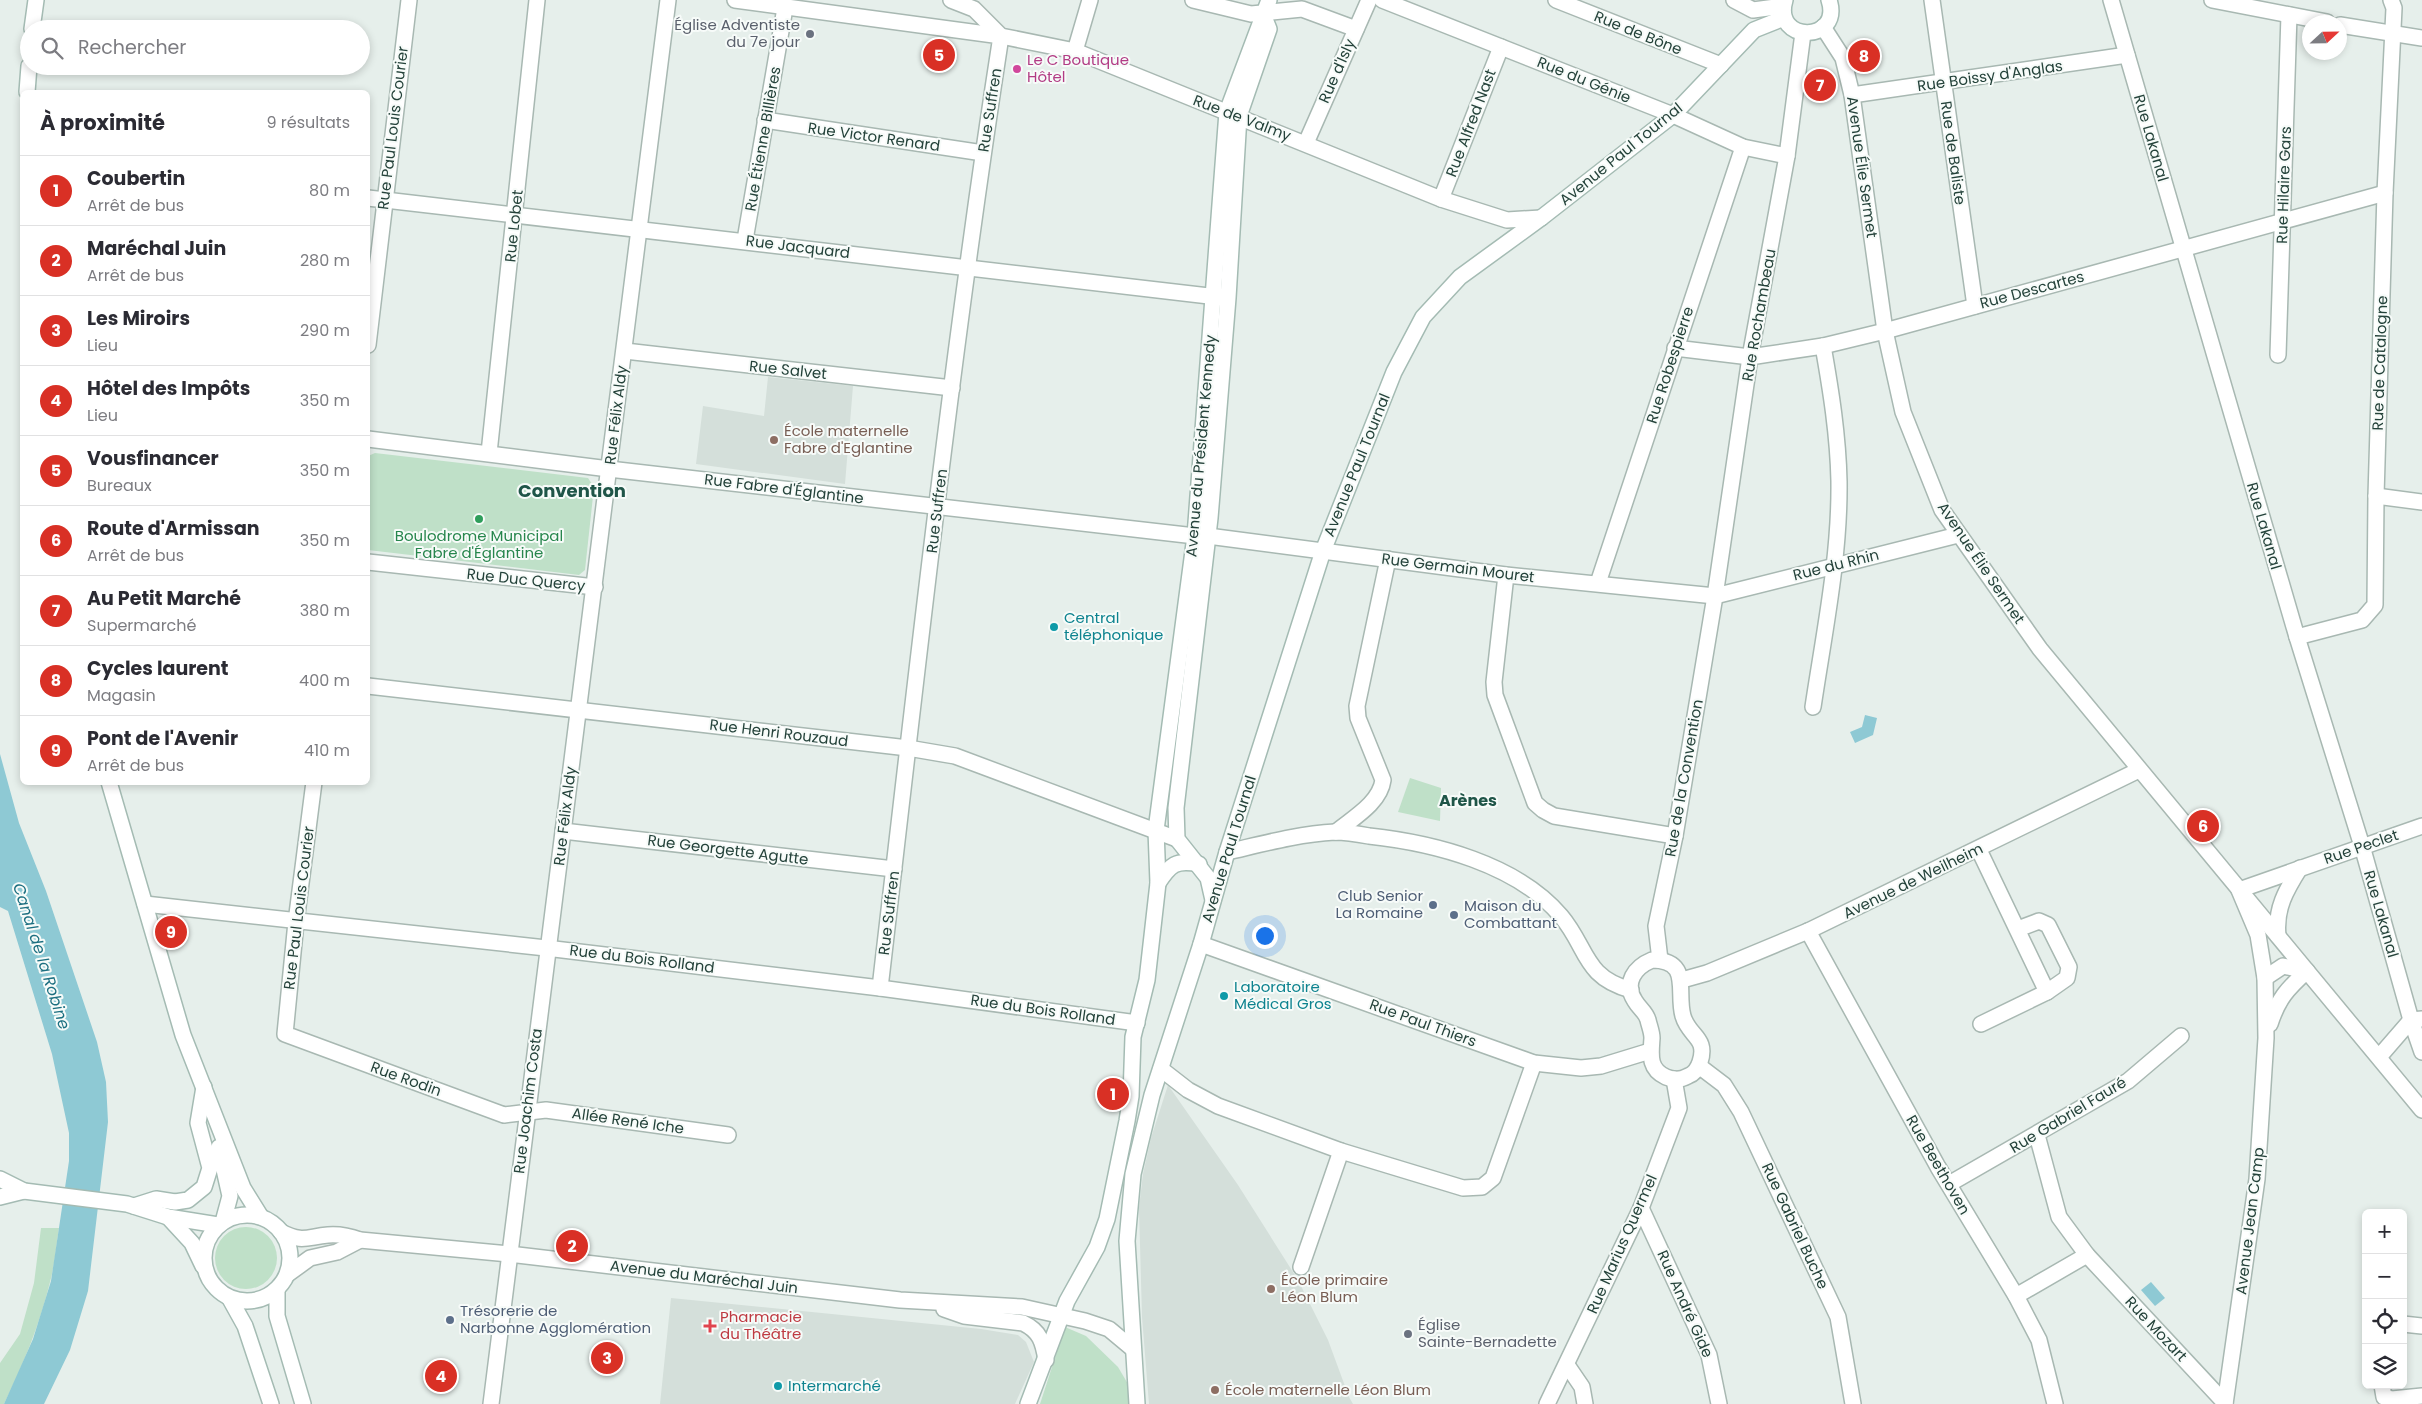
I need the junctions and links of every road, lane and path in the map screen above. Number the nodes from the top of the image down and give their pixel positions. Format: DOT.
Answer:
graph roads {
  1 [pos="36,0"];
  2 [pos="408,0"];
  3 [pos="537,0"];
  4 [pos="668,0"];
  5 [pos="735,0"];
  6 [pos="951,0"];
  7 [pos="1090,0"];
  8 [pos="1193,0"];
  9 [pos="1369,0"];
  10 [pos="1382,0"];
  11 [pos="1556,0"];
  12 [pos="1734,0"];
  13 [pos="1829,0"];
  14 [pos="1932,0"];
  15 [pos="2111,0"];
  16 [pos="2212,0"];
  17 [pos="2391,0"];
  18 [pos="1266,7"];
  19 [pos="785,8"];
  20 [pos="1784,8"];
  21 [pos="2289,16"];
  22 [pos="2302,18"];
  23 [pos="33,20"];
  24 [pos="2347,26"];
  25 [pos="1823,27"];
  26 [pos="1356,29"];
  27 [pos="1803,33"];
  28 [pos="2392,35"];
  29 [pos="1001,36"];
  30 [pos="2422,38"];
  31 [pos="1501,47"];
  32 [pos="1075,51"];
  33 [pos="2128,55"];
  34 [pos="1720,65"];
  35 [pos="28,75"];
  36 [pos="1943,83"];
  37 [pos="27,90"];
  38 [pos="1852,94"];
  39 [pos="1233,114"];
  40 [pos="1673,115"];
  41 [pos="765,120"];
  42 [pos="1306,143"];
  43 [pos="1742,146"];
  44 [pos="983,153"];
  45 [pos="1787,156"];
  46 [pos="2385,193"];
  47 [pos="370,198"];
  48 [pos="1441,199"];
  49 [pos="384,200"];
  50 [pos="515,214"];
  51 [pos="1541,218"];
  52 [pos="2283,222"];
  53 [pos="639,229"];
  54 [pos="746,240"];
  55 [pos="2184,250"];
  56 [pos="968,267"];
  57 [pos="1221,298"];
  58 [pos="1975,306"];
  59 [pos="370,327"];
  60 [pos="1885,331"];
  61 [pos="1823,346"];
  62 [pos="1675,348"];
  63 [pos="624,351"];
  64 [pos="2278,355"];
  65 [pos="1750,358"];
  66 [pos="952,388"];
  67 [pos="370,438"];
  68 [pos="489,453"];
  69 [pos="609,469"];
  70 [pos="2376,496"];
  71 [pos="2422,502"];
  72 [pos="937,507"];
  73 [pos="1958,535"];
  74 [pos="1201,536"];
  75 [pos="1323,551"];
  76 [pos="1388,559"];
  77 [pos="370,562"];
  78 [pos="1834,566"];
  79 [pos="1506,575"];
  80 [pos="1598,583"];
  81 [pos="595,587"];
  82 [pos="1715,596"];
  83 [pos="2297,637"];
  84 [pos="370,686"];
  85 [pos="1813,707"];
  86 [pos="578,710"];
  87 [pos="908,748"];
  88 [pos="2139,770"];
  89 [pos="111,785"];
  90 [pos="314,785"];
  91 [pos="2422,826"];
  92 [pos="1156,830"];
  93 [pos="563,831"];
  94 [pos="1336,832"];
  95 [pos="1675,836"];
  96 [pos="1177,839"];
  97 [pos="2362,846"];
  98 [pos="1978,850"];
  99 [pos="1227,852"];
  100 [pos="1199,864"];
  101 [pos="2300,868"];
  102 [pos="894,869"];
  103 [pos="1158,884"];
  104 [pos="2239,890"];
  105 [pos="1213,900"];
  106 [pos="145,904"];
  107 [pos="296,922"];
  108 [pos="2018,929"];
  109 [pos="1808,932"];
  110 [pos="2278,936"];
  111 [pos="1201,944"];
  112 [pos="546,948"];
  113 [pos="1660,960"];
  114 [pos="2308,971"];
  115 [pos="2265,978"];
  116 [pos="1682,980"];
  117 [pos="880,988"];
  118 [pos="1630,990"];
  119 [pos="2047,992"];
  120 [pos="2416,1020"];
  121 [pos="1137,1023"];
  122 [pos="1981,1024"];
  123 [pos="285,1034"];
  124 [pos="2180,1036"];
  125 [pos="2266,1038"];
  126 [pos="1650,1051"];
  127 [pos="2422,1052"];
  128 [pos="2378,1057"];
  129 [pos="1534,1063"];
  130 [pos="1699,1066"];
  131 [pos="1161,1069"];
  132 [pos="1674,1079"];
  133 [pos="204,1085"];
  134 [pos="2422,1110"];
  135 [pos="528,1111"];
  136 [pos="728,1135"];
  137 [pos="2037,1135"];
  138 [pos="1341,1151"];
  139 [pos="0,1180"];
  140 [pos="1949,1184"];
  141 [pos="24,1192"];
  142 [pos="0,1197"];
  143 [pos="127,1204"];
  144 [pos="1641,1208"];
  145 [pos="261,1217"];
  146 [pos="168,1218"];
  147 [pos="220,1223"];
  148 [pos="282,1232"];
  149 [pos="360,1240"];
  150 [pos="509,1254"];
  151 [pos="2087,1255"];
  152 [pos="1301,1267"];
  153 [pos="205,1270"];
  154 [pos="288,1274"];
  155 [pos="277,1290"];
  156 [pos="2016,1296"];
  157 [pos="230,1298"];
  158 [pos="929,1303"];
  159 [pos="1060,1315"];
  160 [pos="2407,1324"];
  161 [pos="2422,1326"];
  162 [pos="1132,1349"];
  163 [pos="1046,1360"];
  164 [pos="1567,1365"];
  165 [pos="2383,1389"];
  166 [pos="2422,1396"];
  167 [pos="2225,1403"];
  168 [pos="271,1404"];
  169 [pos="303,1404"];
  170 [pos="491,1404"];
  171 [pos="1028,1404"];
  172 [pos="1137,1404"];
  173 [pos="1547,1404"];
  174 [pos="1585,1404"];
  175 [pos="1719,1404"];
  176 [pos="1853,1404"];
  177 [pos="2054,1404"];
  1 -- 23 [label="street"];
  2 -- 49 [label="street, Rue Paul Louis Courier"];
  3 -- 50 [label="street, Rue Lobet"];
  4 -- 53 [label="street, Rue Félix Aldy"];
  5 -- 19 [label="street, Rue de Valmy"];
  6 -- 29 [label="street"];
  7 -- 32 [label="street"];
  8 -- 18 [label="street"];
  9 -- 26 [label="street, Rue d'Isly"];
  10 -- 31 [label="street, Rue du Génie"];
  11 -- 34 [label="street, Rue de Bône"];
  12 -- 20 [label="street"];
  13 -- 25 [label="street"];
  14 -- 36 [label="street, Rue de Baliste"];
  15 -- 33 [label="street, Rue Lakanal"];
  16 -- 21 [label="street"];
  17 -- 28 [label="street, Rue de Catalogne"];
  18 -- 26 [label="street"];
  18 -- 39 [label="street, Avenue du Président Kennedy"];
  19 -- 29 [label="street, Rue de Valmy"];
  19 -- 41 [label="street, Rue Étienne Billières"];
  20 -- 27 [label="street"];
  20 -- 34 [label="street, Avenue Paul Tournal"];
  21 -- 22 [label="street"];
  21 -- 52 [label="street, Rue Hilaire Gars"];
  24 -- 28 [label="street"];
  25 -- 27 [label="street"];
  25 -- 38 [label="street, Avenue Élie Sermet"];
  26 -- 42 [label="street, Rue d'Isly"];
  27 -- 45 [label="street, Rue Rochambeau"];
  28 -- 30 [label="street"];
  28 -- 46 [label="street, Rue de Catalogne"];
  29 -- 32 [label="street, Rue de Valmy"];
  29 -- 44 [label="street, Rue Suffren"];
  31 -- 40 [label="street, Rue du Génie"];
  31 -- 48 [label="street, Rue Alfred Nast"];
  32 -- 39 [label="street, Rue de Valmy"];
  33 -- 36 [label="street, Rue Boissy d'Anglas"];
  33 -- 55 [label="street, Rue Lakanal"];
  34 -- 40 [label="street, Avenue Paul Tournal"];
  35 -- 37 [label="street"];
  36 -- 38 [label="street, Rue Boissy d'Anglas"];
  36 -- 58 [label="street, Rue de Baliste"];
  38 -- 60 [label="street, Avenue Élie Sermet"];
  39 -- 42 [label="street, Rue de Valmy"];
  39 -- 57 [label="street, Avenue du Président Kennedy"];
  40 -- 43 [label="street, Rue du Génie"];
  40 -- 51 [label="street, Avenue Paul Tournal"];
  41 -- 44 [label="street, Rue Victor Renard"];
  41 -- 54 [label="street, Rue Étienne Billières"];
  42 -- 48 [label="street, Rue de Valmy"];
  43 -- 45 [label="street, Rue du Génie"];
  43 -- 62 [label="street, Rue Robespierre"];
  44 -- 56 [label="street, Rue Suffren"];
  45 -- 65 [label="street, Rue Rochambeau"];
  46 -- 52 [label="street, Rue Descartes"];
  46 -- 70 [label="street, Rue de Catalogne"];
  47 -- 49 [label="street, Rue Jacquard"];
  48 -- 51 [label="street, Rue de Valmy"];
  49 -- 50 [label="street, Rue Jacquard"];
  49 -- 59 [label="street, Rue Paul Louis Courier"];
  50 -- 53 [label="street, Rue Jacquard"];
  50 -- 68 [label="street, Rue Lobet"];
  51 -- 75 [label="street, Avenue Paul Tournal"];
  52 -- 55 [label="street, Rue Descartes"];
  52 -- 64 [label="street, Rue Hilaire Gars"];
  53 -- 54 [label="street, Rue Jacquard"];
  53 -- 63 [label="street, Rue Félix Aldy"];
  54 -- 56 [label="street, Rue Jacquard"];
  55 -- 58 [label="street, Rue Descartes"];
  55 -- 83 [label="street, Rue Lakanal"];
  56 -- 57 [label="street, Rue Jacquard"];
  56 -- 66 [label="street, Rue Suffren"];
  57 -- 74 [label="street, Avenue du Président Kennedy"];
  58 -- 60 [label="street, Rue Descartes"];
  60 -- 61 [label="street, Rue Descartes"];
  60 -- 73 [label="street, Avenue Élie Sermet"];
  61 -- 65 [label="street, Rue Descartes"];
  61 -- 78 [label="street"];
  62 -- 65 [label="street, Rue Descartes"];
  62 -- 80 [label="street, Rue Robespierre"];
  63 -- 66 [label="street, Rue Salvet"];
  63 -- 69 [label="street, Rue Félix Aldy"];
  65 -- 82 [label="street, Rue Rochambeau"];
  66 -- 72 [label="street, Rue Suffren"];
  67 -- 68 [label="street, Rue Fabre d'Églantine"];
  68 -- 69 [label="street, Rue Fabre d'Églantine"];
  69 -- 72 [label="street, Rue Fabre d'Églantine"];
  69 -- 81 [label="street, Rue Félix Aldy"];
  70 -- 71 [label="street"];
  70 -- 83 [label="street, Rue de Catalogne"];
  72 -- 74 [label="street, Rue Fabre d'Églantine"];
  72 -- 87 [label="street, Rue Suffren"];
  73 -- 78 [label="street, Rue du Rhin"];
  73 -- 88 [label="street, Avenue Élie Sermet"];
  74 -- 75 [label="street, Rue Germain Mouret"];
  74 -- 92 [label="street, Avenue du Président Kennedy"];
  74 -- 96 [label="street, Avenue du Président Kennedy"];
  75 -- 76 [label="street, Rue Germain Mouret"];
  75 -- 99 [label="street, Avenue Paul Tournal"];
  76 -- 79 [label="street, Rue Germain Mouret"];
  76 -- 94 [label="street"];
  77 -- 81 [label="street, Rue Duc Quercy"];
  78 -- 82 [label="street, Rue du Rhin"];
  78 -- 85 [label="street"];
  79 -- 80 [label="street, Rue Germain Mouret"];
  79 -- 95 [label="street"];
  80 -- 82 [label="street, Rue Germain Mouret"];
  81 -- 86 [label="street, Rue Félix Aldy"];
  82 -- 95 [label="street, Rue de la Convention"];
  83 -- 97 [label="street, Rue Lakanal"];
  84 -- 86 [label="street, Rue Henri Rouzaud"];
  86 -- 87 [label="street, Rue Henri Rouzaud"];
  86 -- 93 [label="street, Rue Félix Aldy"];
  87 -- 92 [label="street, Rue Henri Rouzaud"];
  87 -- 102 [label="street, Rue Suffren"];
  88 -- 98 [label="street, Avenue de Weilheim"];
  88 -- 104 [label="street, Avenue Élie Sermet"];
  89 -- 106 [label="street"];
  90 -- 107 [label="street, Rue Paul Louis Courier"];
  91 -- 97 [label="street, Rue Peclet"];
  92 -- 96 [label="street, Rue Henri Rouzaud"];
  92 -- 103 [label="street, Avenue du Président Kennedy"];
  93 -- 102 [label="street, Rue Georgette Agutte"];
  93 -- 112 [label="street, Rue Félix Aldy"];
  94 -- 99 [label="street"];
  94 -- 118 [label="street"];
  95 -- 113 [label="street, Rue de la Convention"];
  96 -- 100 [label="street"];
  97 -- 101 [label="street, Rue Peclet"];
  97 -- 120 [label="street, Rue Lakanal"];
  98 -- 108 [label="street"];
  98 -- 109 [label="street, Avenue de Weilheim"];
  99 -- 105 [label="street, Avenue Paul Tournal"];
  100 -- 103 [label="street"];
  100 -- 105 [label="street"];
  101 -- 104 [label="street, Rue Peclet"];
  101 -- 110 [label="street"];
  102 -- 117 [label="street, Rue Suffren"];
  103 -- 121 [label="street, Avenue du Président Kennedy"];
  104 -- 110 [label="street, Avenue Élie Sermet"];
  104 -- 115 [label="street, Avenue Jean Camp"];
  105 -- 111 [label="street, Avenue Paul Tournal"];
  106 -- 107 [label="street, Rue du Bois Rolland"];
  106 -- 133 [label="street"];
  107 -- 112 [label="street, Rue du Bois Rolland"];
  107 -- 123 [label="street, Rue Paul Louis Courier"];
  108 -- 119 [label="street"];
  108 -- 119 [label="street"];
  109 -- 116 [label="street, Avenue de Weilheim"];
  109 -- 140 [label="street, Rue Beethoven"];
  110 -- 114 [label="street, Avenue Élie Sermet"];
  111 -- 129 [label="street, Rue Paul Thiers"];
  111 -- 131 [label="street, Avenue Paul Tournal"];
  112 -- 117 [label="street, Rue du Bois Rolland"];
  112 -- 135 [label="street, Rue Joachim Costa"];
  113 -- 116 [label="street"];
  113 -- 118 [label="street"];
  114 -- 115 [label="street"];
  114 -- 125 [label="street, Avenue Jean Camp"];
  114 -- 128 [label="street, Avenue Élie Sermet"];
  115 -- 125 [label="street, Avenue Jean Camp"];
  116 -- 130 [label="street"];
  117 -- 121 [label="street, Rue du Bois Rolland"];
  118 -- 126 [label="street"];
  119 -- 122 [label="street"];
  120 -- 127 [label="street, Rue Lakanal"];
  120 -- 128 [label="street"];
  121 -- 159 [label="street, Avenue du Président Kennedy"];
  123 -- 135 [label="street, Rue Rodin"];
  124 -- 137 [label="street, Rue Gabriel Fauré"];
  125 -- 167 [label="street, Avenue Jean Camp"];
  126 -- 129 [label="street, Rue Paul Thiers"];
  126 -- 132 [label="street"];
  128 -- 134 [label="street, Avenue Élie Sermet"];
  129 -- 138 [label="street"];
  130 -- 132 [label="street"];
  130 -- 176 [label="street, Rue Gabriel Buche"];
  131 -- 138 [label="street"];
  131 -- 162 [label="street, Avenue Paul Tournal"];
  132 -- 144 [label="street, Rue Marius Quermel"];
  133 -- 143 [label="street"];
  133 -- 145 [label="street"];
  133 -- 147 [label="street"];
  135 -- 136 [label="street, Allée René Iche"];
  135 -- 150 [label="street, Rue Joachim Costa"];
  137 -- 140 [label="street, Rue Gabriel Fauré"];
  137 -- 151 [label="street, Rue Mozart"];
  138 -- 152 [label="street"];
  139 -- 141 [label="street"];
  140 -- 156 [label="street, Rue Beethoven"];
  141 -- 142 [label="street"];
  141 -- 143 [label="street"];
  143 -- 146 [label="street"];
  144 -- 164 [label="street, Rue Marius Quermel"];
  144 -- 175 [label="street, Rue André Gide"];
  145 -- 147 [label="street"];
  145 -- 148 [label="street"];
  146 -- 147 [label="street"];
  146 -- 153 [label="street"];
  147 -- 153 [label="street"];
  148 -- 149 [label="street, Avenue du Maréchal Juin"];
  148 -- 154 [label="street"];
  149 -- 150 [label="street, Avenue du Maréchal Juin"];
  149 -- 154 [label="street"];
  150 -- 158 [label="street, Avenue du Maréchal Juin"];
  150 -- 170 [label="street, Rue Joachim Costa"];
  151 -- 156 [label="street"];
  151 -- 167 [label="street, Rue Mozart"];
  153 -- 157 [label="street"];
  154 -- 155 [label="street"];
  155 -- 157 [label="street"];
  155 -- 169 [label="street"];
  156 -- 177 [label="street, Rue Beethoven"];
  157 -- 168 [label="street"];
  158 -- 159 [label="street, Avenue du Maréchal Juin"];
  158 -- 163 [label="street, Avenue du Maréchal Juin"];
  159 -- 162 [label="street, Avenue du Maréchal Juin"];
  159 -- 163 [label="street, Avenue du Président Kennedy"];
  160 -- 161 [label="street"];
  162 -- 172 [label="street, Avenue Paul Tournal"];
  163 -- 171 [label="street, Avenue du Président Kennedy"];
  164 -- 173 [label="street, Rue Marius Quermel"];
  164 -- 174 [label="street"];
  165 -- 166 [label="street"];
}
